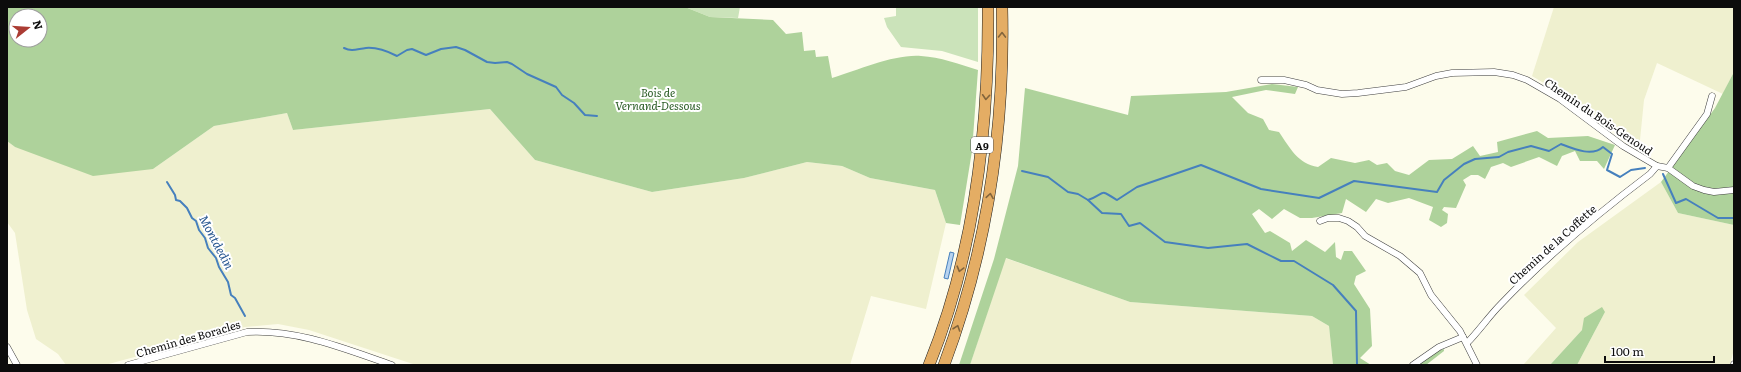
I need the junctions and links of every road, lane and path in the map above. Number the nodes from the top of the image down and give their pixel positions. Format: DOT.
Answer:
graph roads {
  1 [pos="988,7"];
  2 [pos="1002,7"];
  3 [pos="1261,80"];
  4 [pos="1712,96"];
  5 [pos="1657,166"];
  6 [pos="1668,168"];
  7 [pos="1734,190"];
  8 [pos="1320,221"];
  9 [pos="1463,337"];
  10 [pos="1467,343"];
  11 [pos="7,347"];
  12 [pos="17,365"];
  13 [pos="128,365"];
  14 [pos="392,365"];
  15 [pos="929,365"];
  16 [pos="944,365"];
  17 [pos="1412,365"];
  18 [pos="1477,365"];
  1 -- 15 [label="highway, A9, one-way"];
  16 -- 2 [label="highway, A9, one-way"];
  3 -- 5 [label="street, Chemin du Bois-Genoud"];
  4 -- 6 [label="street"];
  5 -- 6 [label="street, Chemin du Bois-Genoud"];
  5 -- 10 [label="street, Chemin de la Coffette"];
  6 -- 7 [label="street, Chemin du Bois-Genoud"];
  8 -- 9 [label="street"];
  9 -- 10 [label="street"];
  9 -- 17 [label="street"];
  10 -- 18 [label="street"];
  11 -- 12 [label="street"];
  13 -- 14 [label="street, Chemin des Boracles"];
}
